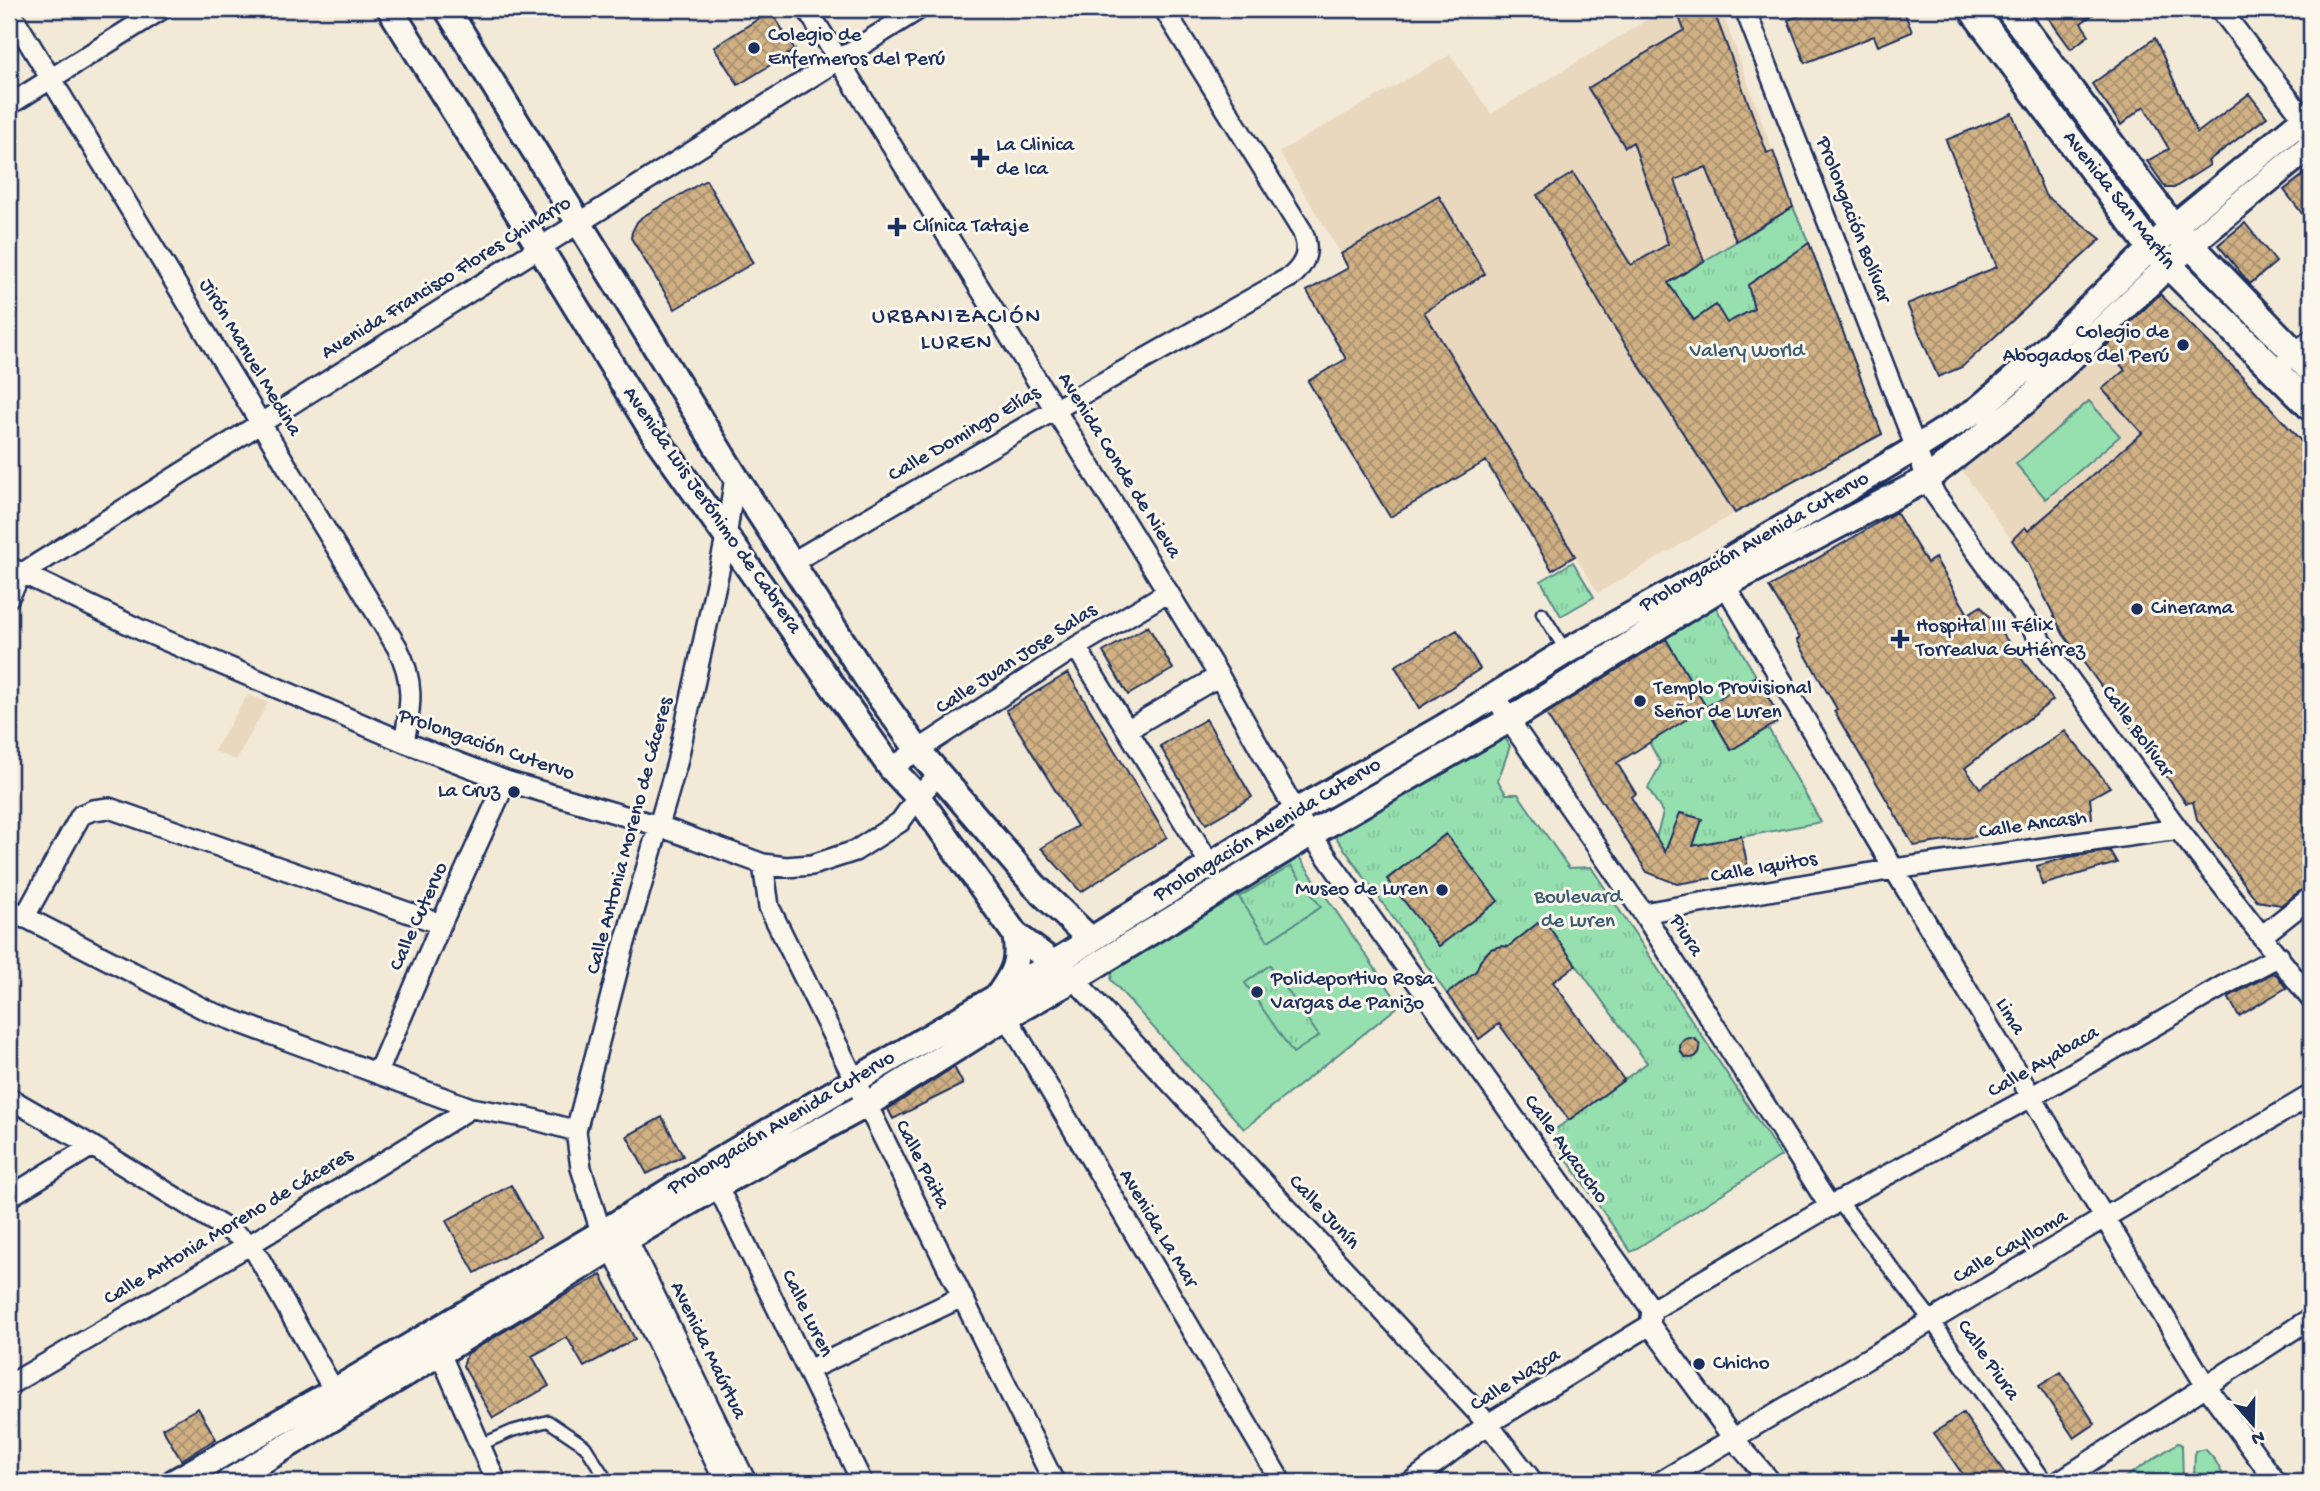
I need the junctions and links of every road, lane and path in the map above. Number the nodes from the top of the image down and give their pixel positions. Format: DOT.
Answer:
graph roads {
  1 [pos="162,9"];
  2 [pos="390,9"];
  3 [pos="447,9"];
  4 [pos="807,9"];
  5 [pos="919,9"];
  6 [pos="1164,9"];
  7 [pos="1745,9"];
  8 [pos="1972,9"];
  9 [pos="2009,9"];
  10 [pos="2220,9"];
  11 [pos="9,10"];
  12 [pos="839,59"];
  13 [pos="52,78"];
  14 [pos="9,105"];
  15 [pos="2309,120"];
  16 [pos="2311,145"];
  17 [pos="580,223"];
  18 [pos="2182,235"];
  19 [pos="540,247"];
  20 [pos="2159,257"];
  21 [pos="2306,354"];
  22 [pos="2276,371"];
  23 [pos="2311,407"];
  24 [pos="1056,409"];
  25 [pos="262,423"];
  26 [pos="1916,448"];
  27 [pos="735,476"];
  28 [pos="1927,479"];
  29 [pos="726,538"];
  30 [pos="791,563"];
  31 [pos="15,571"];
  32 [pos="1720,576"];
  33 [pos="1168,592"];
  34 [pos="9,597"];
  35 [pos="1542,613"];
  36 [pos="1076,647"];
  37 [pos="1567,651"];
  38 [pos="1219,677"];
  39 [pos="1495,695"];
  40 [pos="1508,720"];
  41 [pos="1127,730"];
  42 [pos="404,743"];
  43 [pos="918,750"];
  44 [pos="891,768"];
  45 [pos="940,773"];
  46 [pos="506,781"];
  47 [pos="918,797"];
  48 [pos="1296,811"];
  49 [pos="659,826"];
  50 [pos="2178,829"];
  51 [pos="1313,839"];
  52 [pos="763,864"];
  53 [pos="1210,864"];
  54 [pos="1894,869"];
  55 [pos="2311,897"];
  56 [pos="1643,913"];
  57 [pos="16,914"];
  58 [pos="441,924"];
  59 [pos="1015,934"];
  60 [pos="2263,935"];
  61 [pos="1091,940"];
  62 [pos="2279,956"];
  63 [pos="1054,963"];
  64 [pos="1074,979"];
  65 [pos="2311,999"];
  66 [pos="1001,1007"];
  67 [pos="378,1072"];
  68 [pos="855,1081"];
  69 [pos="2311,1096"];
  70 [pos="2031,1097"];
  71 [pos="9,1098"];
  72 [pos="866,1105"];
  73 [pos="471,1108"];
  74 [pos="576,1132"];
  75 [pos="92,1146"];
  76 [pos="713,1176"];
  77 [pos="9,1197"];
  78 [pos="1834,1204"];
  79 [pos="2105,1220"];
  80 [pos="614,1236"];
  81 [pos="251,1244"];
  82 [pos="962,1297"];
  83 [pos="1651,1317"];
  84 [pos="2311,1318"];
  85 [pos="1932,1321"];
  86 [pos="434,1344"];
  87 [pos="808,1370"];
  88 [pos="9,1385"];
  89 [pos="2207,1386"];
  90 [pos="339,1401"];
  91 [pos="1488,1424"];
  92 [pos="1733,1438"];
  93 [pos="480,1445"];
  94 [pos="174,1482"];
  95 [pos="228,1482"];
  96 [pos="496,1482"];
  97 [pos="608,1482"];
  98 [pos="725,1482"];
  99 [pos="746,1482"];
  100 [pos="862,1482"];
  101 [pos="1054,1482"];
  102 [pos="1281,1482"];
  103 [pos="1411,1482"];
  104 [pos="1533,1482"];
  105 [pos="1660,1482"];
  106 [pos="1771,1482"];
  107 [pos="2045,1482"];
  108 [pos="2057,1482"];
  109 [pos="2276,1482"];
  1 -- 13 [label="street"];
  2 -- 19 [label="street, Avenida Luis Jerónimo de Cabrera"];
  3 -- 17 [label="street, Avenida Luis Jerónimo de Cabrera"];
  4 -- 12 [label="street, Avenida Conde de Nieva"];
  5 -- 12 [label="street, Avenida Francisco Flores Chinarro"];
  6 -- 24 [label="street, Calle Domingo Elías"];
  7 -- 26 [label="street, Prolongación Bolívar"];
  8 -- 20 [label="main road, Avenida San Martín"];
  9 -- 18 [label="main road, Avenida San Martín"];
  10 -- 15 [label="street"];
  11 -- 13 [label="street, Jirón Manuel Medina"];
  12 -- 17 [label="street, Avenida Francisco Flores Chinarro"];
  12 -- 24 [label="street, Avenida Conde de Nieva"];
  13 -- 14 [label="street"];
  13 -- 25 [label="street, Jirón Manuel Medina"];
  15 -- 18 [label="street, Prolongación Avenida Cutervo"];
  16 -- 18 [label="street, Prolongación Avenida Cutervo"];
  17 -- 19 [label="street, Avenida Francisco Flores Chinarro"];
  17 -- 27 [label="street, Avenida Luis Jerónimo de Cabrera"];
  18 -- 20 [label="street, Prolongación Avenida Cutervo"];
  18 -- 21 [label="main road, Avenida San Martín"];
  19 -- 25 [label="street, Avenida Francisco Flores Chinarro"];
  19 -- 29 [label="street, Avenida Luis Jerónimo de Cabrera"];
  20 -- 22 [label="main road, Avenida San Martín"];
  20 -- 26 [label="street, Prolongación Avenida Cutervo"];
  20 -- 28 [label="street, Prolongación Avenida Cutervo"];
  21 -- 22 [label="street"];
  22 -- 23 [label="main road, Avenida San Martín"];
  24 -- 30 [label="street, Calle Domingo Elías"];
  24 -- 33 [label="street, Avenida Conde de Nieva"];
  25 -- 31 [label="street, Avenida Francisco Flores Chinarro"];
  25 -- 42 [label="street, Jirón Manuel Medina"];
  26 -- 28 [label="street, Calle Bolívar"];
  26 -- 32 [label="street, Prolongación Avenida Cutervo"];
  27 -- 29 [label="street, Calle Antonia Moreno de Cáceres"];
  27 -- 30 [label="street, Avenida Luis Jerónimo de Cabrera"];
  28 -- 32 [label="street, Prolongación Avenida Cutervo"];
  28 -- 50 [label="street, Calle Bolívar"];
  29 -- 44 [label="street, Avenida Luis Jerónimo de Cabrera"];
  29 -- 49 [label="street, Calle Antonia Moreno de Cáceres"];
  30 -- 43 [label="street, Avenida Luis Jerónimo de Cabrera"];
  31 -- 34 [label="street"];
  31 -- 42 [label="street, Prolongación Cutervo"];
  32 -- 37 [label="street, Prolongación Avenida Cutervo"];
  32 -- 40 [label="street, Prolongación Avenida Cutervo"];
  32 -- 54 [label="street, Lima"];
  33 -- 36 [label="street, Calle Juan Jose Salas"];
  33 -- 38 [label="street, Avenida Conde de Nieva"];
  35 -- 37 [label="lane"];
  36 -- 41 [label="street"];
  36 -- 43 [label="street, Calle Juan Jose Salas"];
  37 -- 39 [label="street, Prolongación Avenida Cutervo"];
  38 -- 41 [label="street"];
  38 -- 48 [label="street, Avenida Conde de Nieva"];
  39 -- 40 [label="street, Piura"];
  39 -- 48 [label="street, Prolongación Avenida Cutervo"];
  40 -- 51 [label="street, Prolongación Avenida Cutervo"];
  40 -- 56 [label="street, Piura"];
  41 -- 53 [label="street"];
  42 -- 46 [label="street, Prolongación Cutervo"];
  43 -- 44 [label="street, Calle Juan Jose Salas"];
  43 -- 45 [label="street, Avenida Luis Jerónimo de Cabrera"];
  44 -- 47 [label="street, Avenida Luis Jerónimo de Cabrera"];
  45 -- 47 [label="street, Prolongación Cutervo"];
  45 -- 61 [label="street, Avenida Luis Jerónimo de Cabrera"];
  46 -- 49 [label="street, Prolongación Cutervo"];
  46 -- 58 [label="street, Calle Cutervo"];
  47 -- 52 [label="street, Prolongación Cutervo"];
  47 -- 59 [label="street, Avenida Luis Jerónimo de Cabrera"];
  48 -- 51 [label="street, Avenida Conde de Nieva"];
  48 -- 53 [label="street, Prolongación Avenida Cutervo"];
  49 -- 52 [label="street, Prolongación Cutervo"];
  49 -- 74 [label="street, Calle Antonia Moreno de Cáceres"];
  50 -- 54 [label="street, Calle Ancash"];
  50 -- 60 [label="street, Calle Bolívar"];
  51 -- 64 [label="street, Prolongación Avenida Cutervo"];
  51 -- 83 [label="street, Calle Ayacucho"];
  52 -- 68 [label="street, Calle Paita"];
  53 -- 61 [label="street, Prolongación Avenida Cutervo"];
  54 -- 56 [label="street, Calle Iquitos"];
  54 -- 70 [label="street, Lima"];
  55 -- 60 [label="street"];
  56 -- 78 [label="street, Piura"];
  57 -- 58 [label="street"];
  57 -- 67 [label="street"];
  58 -- 67 [label="street, Calle Cutervo"];
  59 -- 63 [label="street, Avenida Luis Jerónimo de Cabrera"];
  59 -- 66 [label="street"];
  60 -- 62 [label="street, Calle Bolívar"];
  61 -- 63 [label="street, Prolongación Avenida Cutervo"];
  62 -- 65 [label="street, Calle Bolívar"];
  62 -- 70 [label="street, Calle Ayabaca"];
  63 -- 64 [label="street, Avenida Luis Jerónimo de Cabrera"];
  63 -- 66 [label="street, Prolongación Avenida Cutervo"];
  64 -- 66 [label="street, Prolongación Avenida Cutervo"];
  64 -- 91 [label="street, Calle Junín"];
  66 -- 68 [label="street, Prolongación Avenida Cutervo"];
  66 -- 72 [label="street, Prolongación Avenida Cutervo"];
  66 -- 102 [label="street, Avenida La Mar"];
  67 -- 73 [label="street"];
  68 -- 72 [label="street, Calle Paita"];
  68 -- 76 [label="street, Prolongación Avenida Cutervo"];
  69 -- 79 [label="street, Calle Caylloma"];
  70 -- 78 [label="street, Calle Ayabaca"];
  70 -- 79 [label="street, Lima"];
  71 -- 75 [label="street"];
  72 -- 76 [label="street, Prolongación Avenida Cutervo"];
  72 -- 82 [label="street, Calle Paita"];
  73 -- 74 [label="street"];
  73 -- 81 [label="street, Calle Antonia Moreno de Cáceres"];
  74 -- 80 [label="street, Calle Antonia Moreno de Cáceres"];
  75 -- 77 [label="street"];
  75 -- 81 [label="street"];
  76 -- 80 [label="street, Prolongación Avenida Cutervo"];
  76 -- 87 [label="street, Calle Luren"];
  78 -- 83 [label="street, Calle Nazca"];
  78 -- 85 [label="street, Calle Piura"];
  79 -- 85 [label="street, Calle Caylloma"];
  79 -- 89 [label="street, Lima"];
  80 -- 86 [label="street, Prolongación Avenida Cutervo"];
  80 -- 98 [label="street, Avenida Maúrtua"];
  80 -- 99 [label="street, Avenida Maúrtua"];
  81 -- 88 [label="street, Calle Antonia Moreno de Cáceres"];
  81 -- 90 [label="street"];
  82 -- 87 [label="street"];
  82 -- 101 [label="street, Calle Paita"];
  83 -- 91 [label="street, Calle Nazca"];
  83 -- 92 [label="street, Calle Ayacucho"];
  84 -- 89 [label="street"];
  85 -- 92 [label="street, Calle Caylloma"];
  85 -- 107 [label="street, Calle Piura"];
  86 -- 90 [label="street, Prolongación Avenida Cutervo"];
  86 -- 93 [label="street"];
  87 -- 100 [label="street, Calle Luren"];
  89 -- 108 [label="street"];
  89 -- 109 [label="street, Lima"];
  90 -- 94 [label="street, Prolongación Avenida Cutervo"];
  90 -- 95 [label="street, Prolongación Avenida Cutervo"];
  91 -- 103 [label="street, Calle Nazca"];
  91 -- 104 [label="street, Calle Junín"];
  92 -- 105 [label="street, Calle Caylloma"];
  92 -- 106 [label="street, Calle Ayacucho"];
  93 -- 96 [label="street"];
  93 -- 97 [label="lane"];
}
